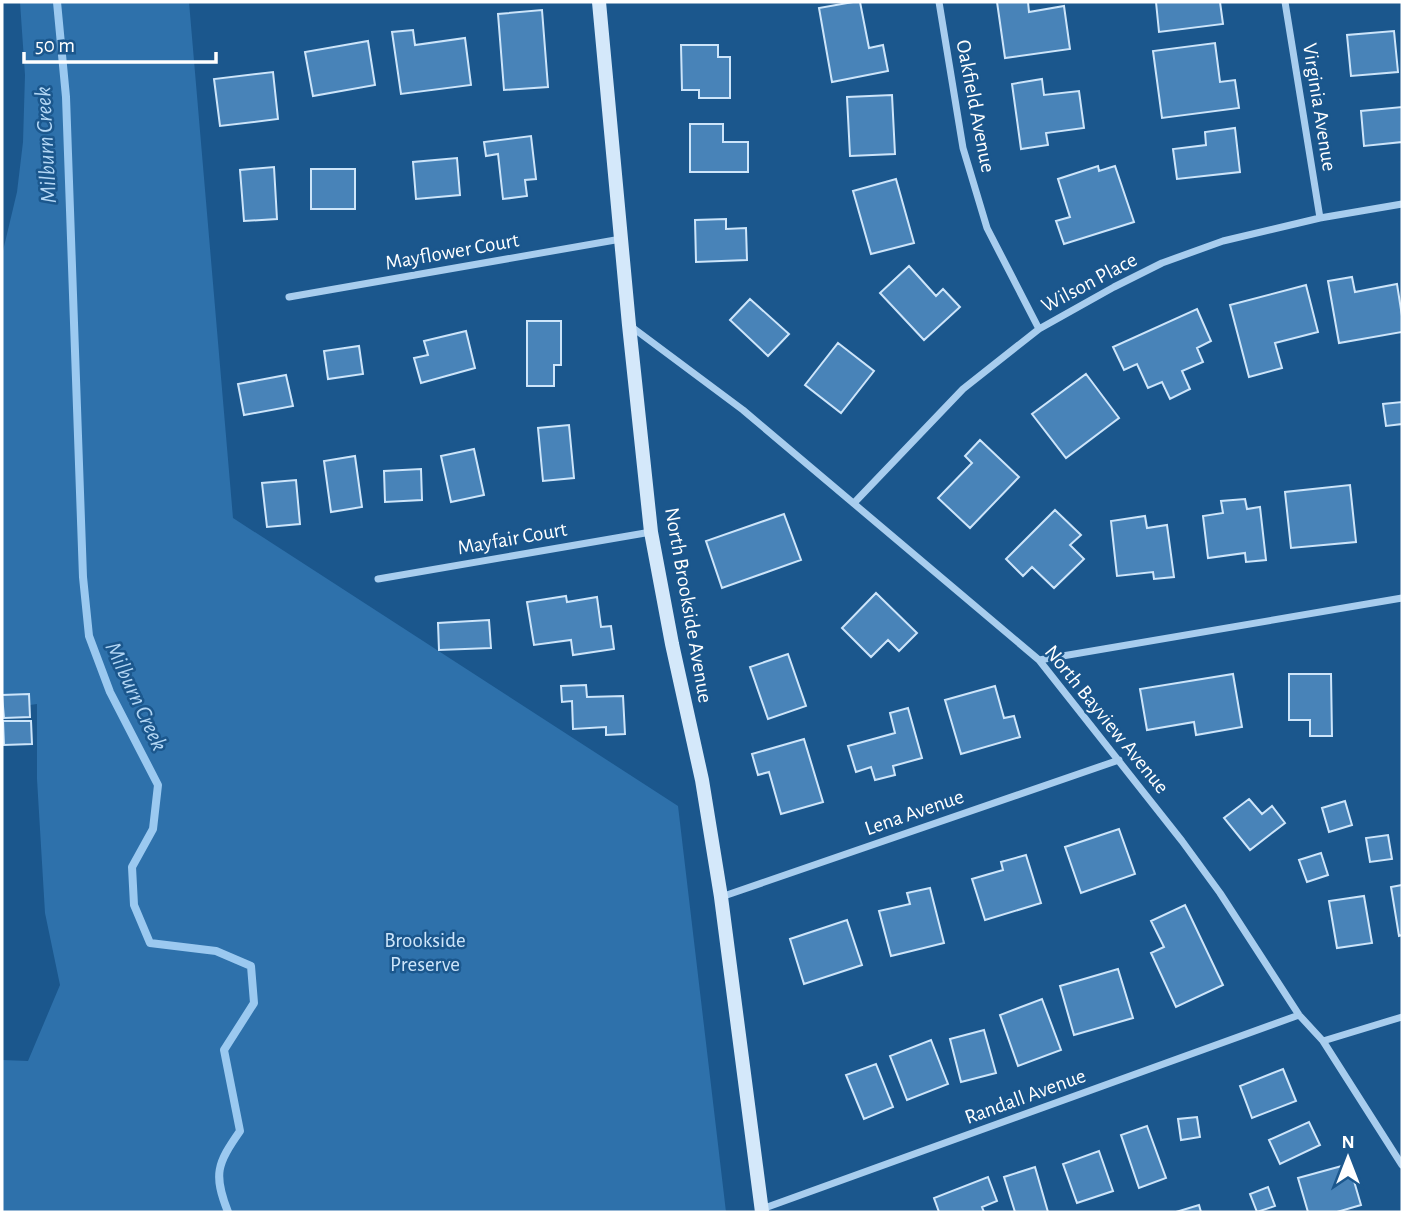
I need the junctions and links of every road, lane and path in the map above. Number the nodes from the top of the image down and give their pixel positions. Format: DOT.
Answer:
graph roads {
  1 [pos="599,2"];
  2 [pos="939,2"];
  3 [pos="1285,2"];
  4 [pos="1402,204"];
  5 [pos="1320,218"];
  6 [pos="621,239"];
  7 [pos="289,297"];
  8 [pos="629,325"];
  9 [pos="1039,328"];
  10 [pos="854,503"];
  11 [pos="652,532"];
  12 [pos="378,579"];
  13 [pos="1402,597"];
  14 [pos="1039,660"];
  15 [pos="1119,760"];
  16 [pos="721,897"];
  17 [pos="1299,1015"];
  18 [pos="1402,1017"];
  19 [pos="1323,1041"];
  20 [pos="1402,1165"];
  21 [pos="762,1211"];
  1 -- 6 [label="main road, North Brookside Avenue"];
  2 -- 9 [label="street, Oakfield Avenue"];
  3 -- 5 [label="street, Virginia Avenue"];
  4 -- 5 [label="street, Wilson Place"];
  5 -- 9 [label="street, Wilson Place"];
  6 -- 7 [label="street, Mayflower Court"];
  6 -- 8 [label="main road, North Brookside Avenue"];
  8 -- 10 [label="street, North Bayview Avenue"];
  8 -- 11 [label="main road, North Brookside Avenue"];
  9 -- 10 [label="street, Wilson Place"];
  10 -- 14 [label="street, North Bayview Avenue"];
  11 -- 12 [label="street, Mayfair Court"];
  11 -- 16 [label="main road, North Brookside Avenue"];
  13 -- 14 [label="street"];
  14 -- 15 [label="street, North Bayview Avenue"];
  15 -- 16 [label="street, Lena Avenue"];
  15 -- 17 [label="street, North Bayview Avenue"];
  16 -- 21 [label="main road, North Brookside Avenue"];
  17 -- 19 [label="street, North Bayview Avenue"];
  17 -- 21 [label="street, Randall Avenue"];
  18 -- 19 [label="street"];
  19 -- 20 [label="street, North Bayview Avenue"];
}
